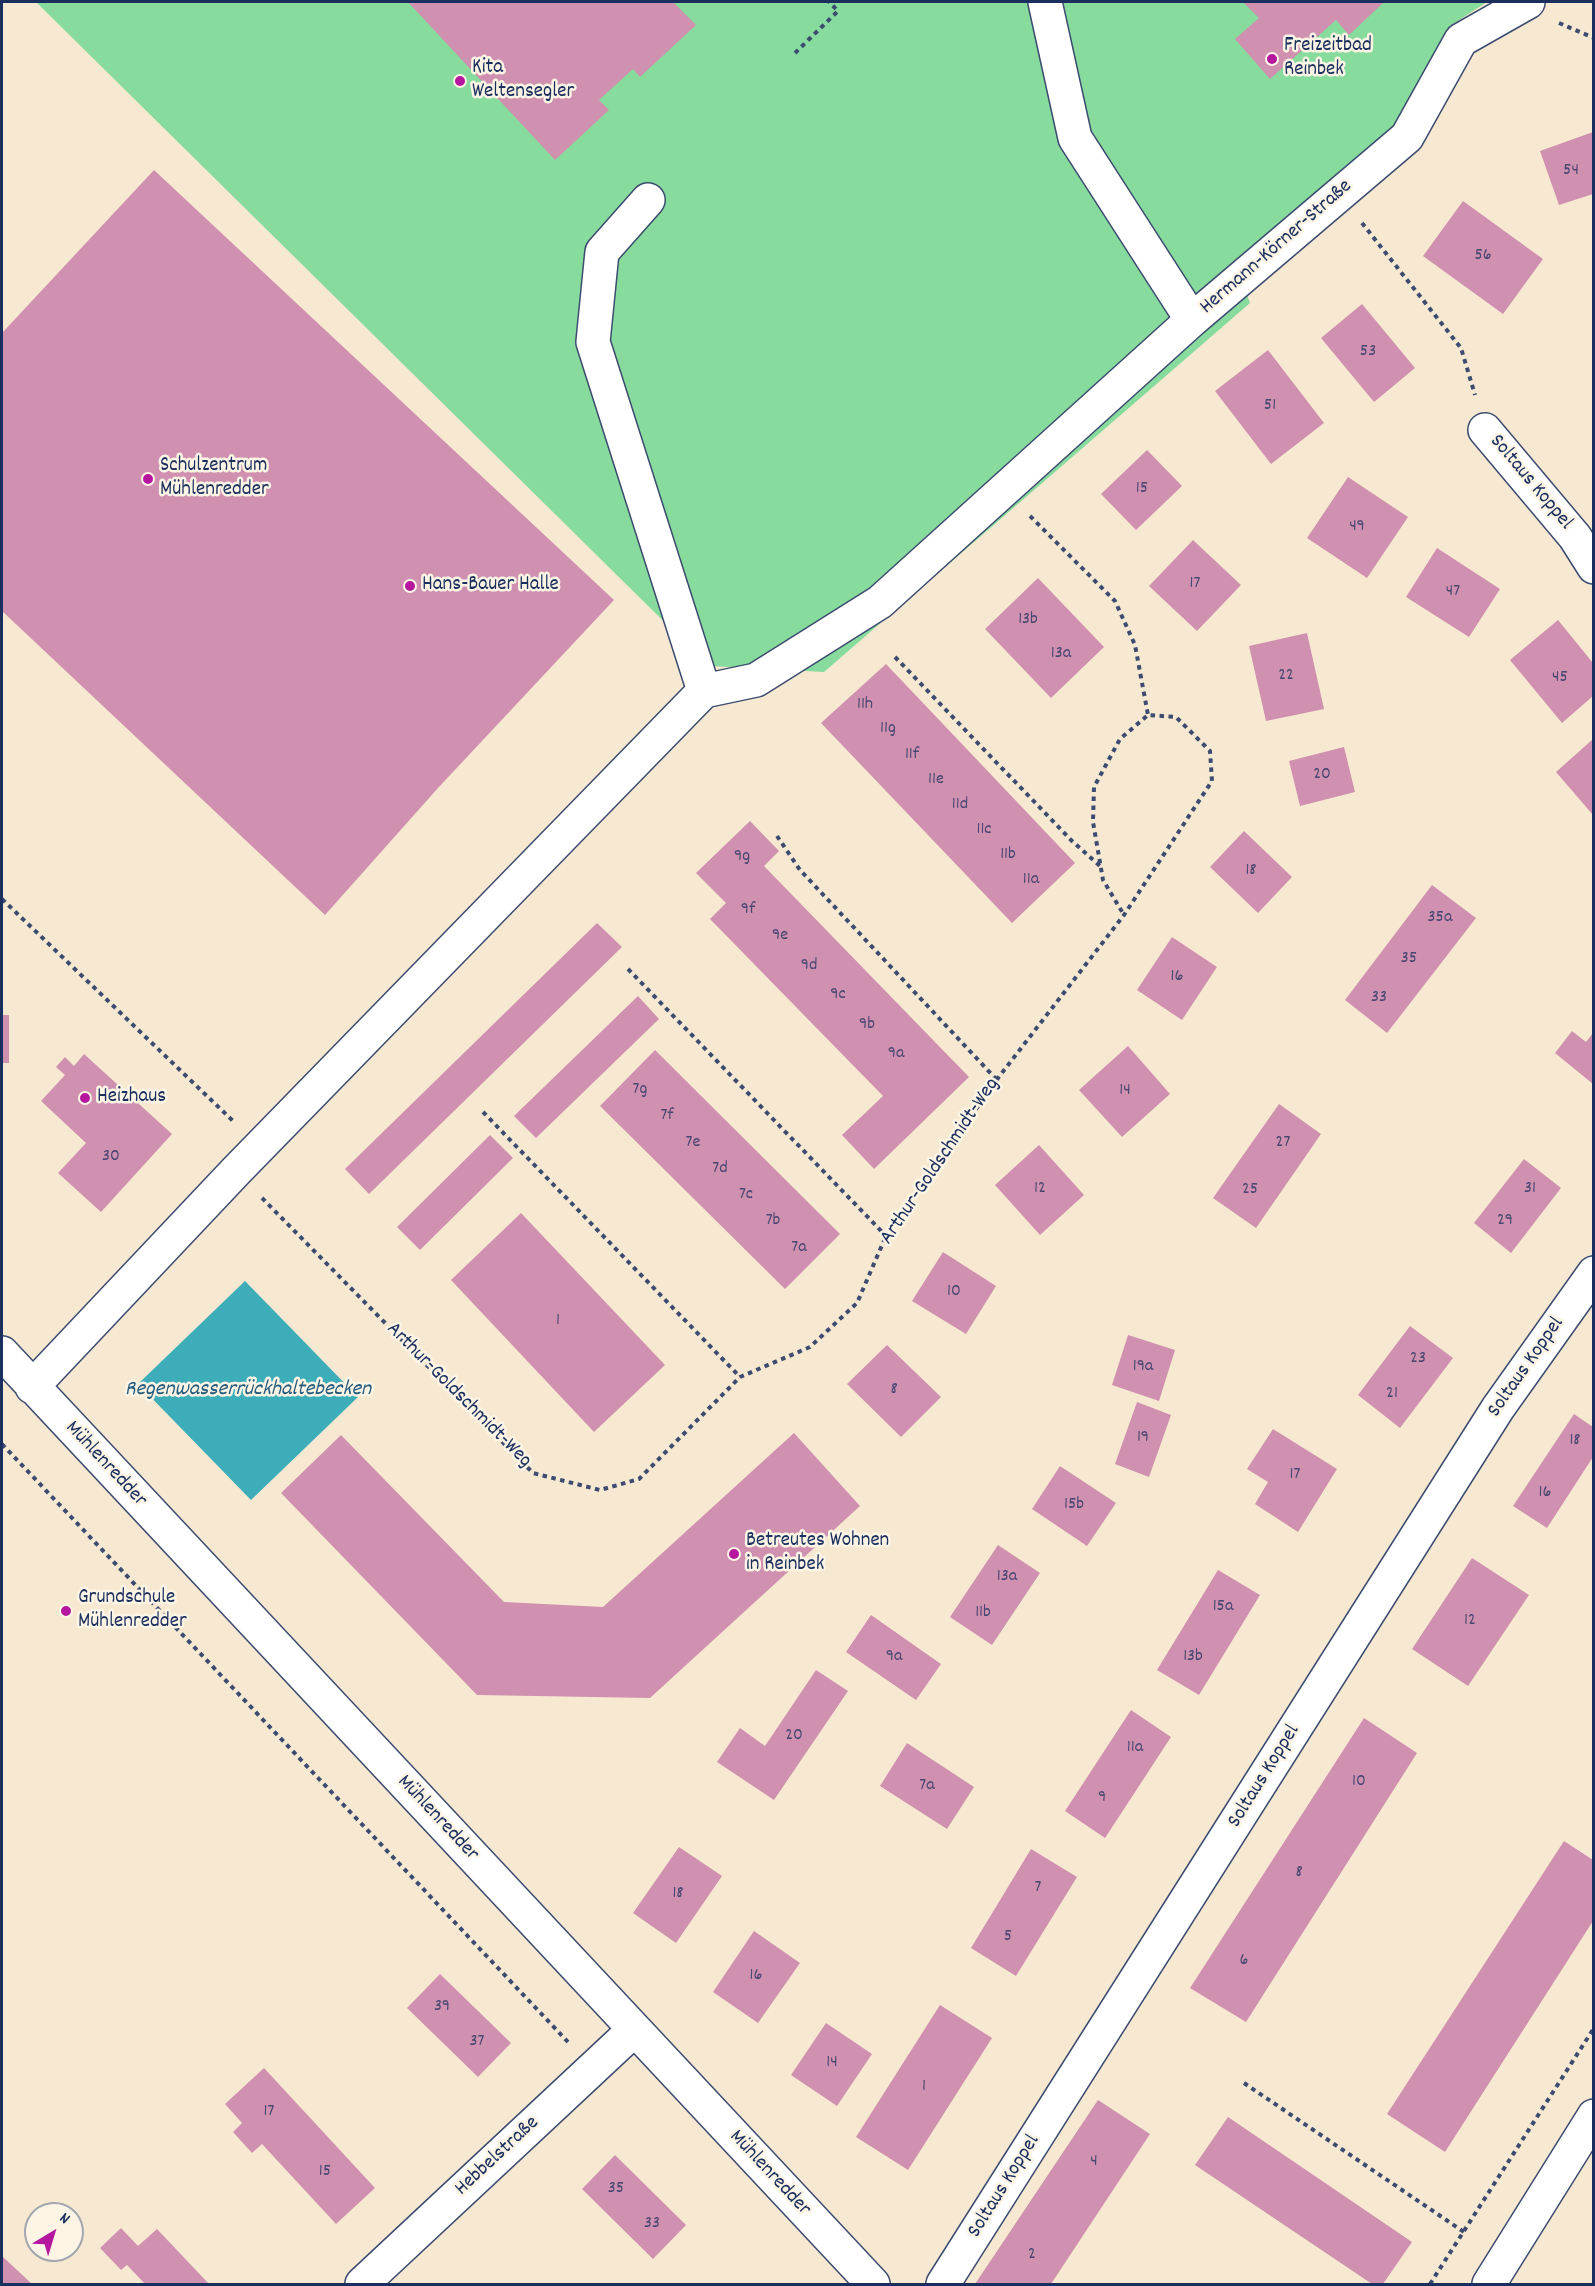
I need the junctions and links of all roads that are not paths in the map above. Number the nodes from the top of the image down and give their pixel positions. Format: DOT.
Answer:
graph roads {
  1 [pos="1045,2"];
  2 [pos="1528,2"];
  3 [pos="648,200"];
  4 [pos="1192,320"];
  5 [pos="1485,430"];
  6 [pos="1593,567"];
  7 [pos="704,691"];
  8 [pos="1593,1274"];
  9 [pos="2,1353"];
  10 [pos="32,1387"];
  11 [pos="634,2030"];
  12 [pos="1593,2116"];
  13 [pos="362,2284"];
  14 [pos="873,2284"];
  15 [pos="943,2284"];
  16 [pos="1489,2284"];
  1 -- 4 [label="street, Hermann-Körner-Straße"];
  2 -- 4 [label="street, Hermann-Körner-Straße"];
  3 -- 7 [label="street"];
  4 -- 7 [label="street"];
  5 -- 6 [label="street, Soltaus Koppel"];
  7 -- 10 [label="street"];
  8 -- 15 [label="street, Soltaus Koppel"];
  9 -- 10 [label="street, Mühlenredder"];
  10 -- 11 [label="street, Mühlenredder"];
  11 -- 13 [label="street, Hebbelstraße"];
  11 -- 14 [label="street, Mühlenredder"];
  12 -- 16 [label="street"];
}
